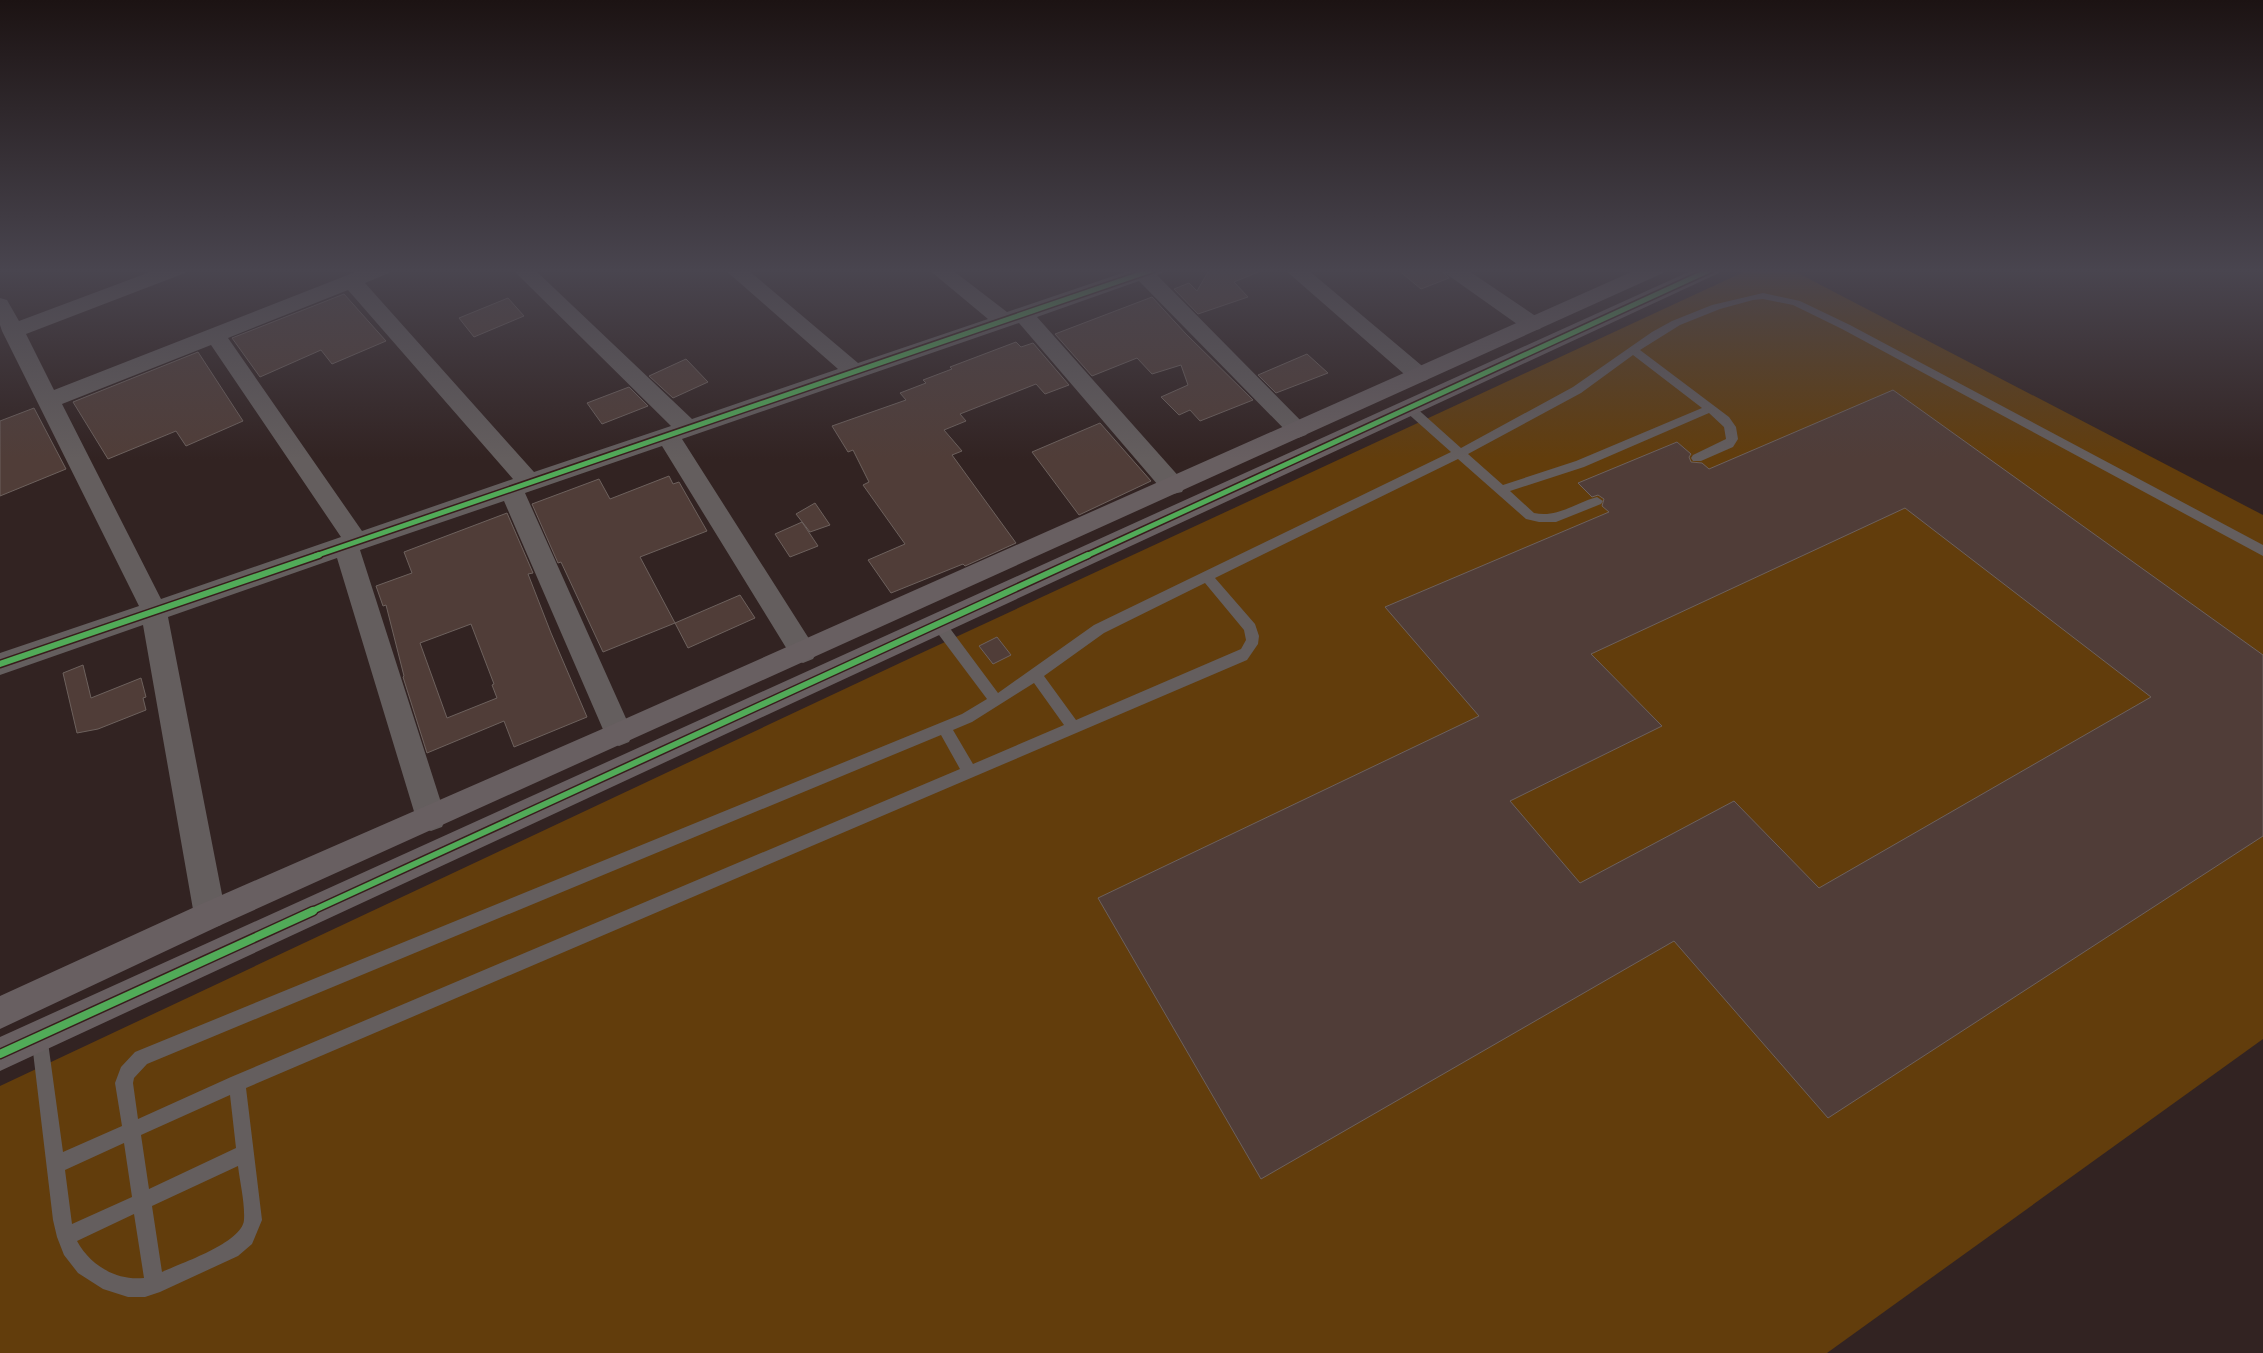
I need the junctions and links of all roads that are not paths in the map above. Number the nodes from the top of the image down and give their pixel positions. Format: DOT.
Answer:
graph roads {
  1 [pos="15,332"];
  2 [pos="222,332"];
  3 [pos="394,332"];
  4 [pos="582,332"];
  5 [pos="808,332"];
  6 [pos="972,332"];
  7 [pos="1026,332"];
  8 [pos="1195,332"];
  9 [pos="1368,332"];
  10 [pos="1514,332"];
  11 [pos="1574,332"];
  12 [pos="1660,332"];
  13 [pos="1856,332"];
  14 [pos="215,335"];
  15 [pos="1633,350"];
  16 [pos="855,372"];
  17 [pos="1419,375"];
  18 [pos="48,401"];
  19 [pos="1409,408"];
  20 [pos="1709,409"];
  21 [pos="1298,430"];
  22 [pos="678,432"];
  23 [pos="1460,454"];
  24 [pos="1697,458"];
  25 [pos="521,486"];
  26 [pos="1173,486"];
  27 [pos="1500,490"];
  28 [pos="1597,501"];
  29 [pos="352,543"];
  30 [pos="2263,551"];
  31 [pos="1207,577"];
  32 [pos="154,611"];
  33 [pos="938,624"];
  34 [pos="802,652"];
  35 [pos="0,664"];
  36 [pos="1035,674"];
  37 [pos="996,701"];
  38 [pos="944,728"];
  39 [pos="1074,728"];
  40 [pos="619,734"];
  41 [pos="969,771"];
  42 [pos="431,818"];
  43 [pos="210,915"];
  44 [pos="0,1013"];
  45 [pos="39,1035"];
  46 [pos="0,1054"];
  47 [pos="237,1083"];
  48 [pos="130,1131"];
  49 [pos="245,1153"];
  50 [pos="55,1165"];
  51 [pos="142,1201"];
  52 [pos="66,1237"];
  53 [pos="154,1284"];
  1 -- 18 [label="street"];
  2 -- 14 [label="street"];
  3 -- 25 [label="street"];
  4 -- 22 [label="street"];
  5 -- 16 [label="street"];
  6 -- 16 [label="street"];
  7 -- 26 [label="street"];
  8 -- 21 [label="street"];
  9 -- 17 [label="street"];
  10 -- 17 [label="street"];
  11 -- 19 [label="street"];
  12 -- 15 [label="lane"];
  13 -- 30 [label="lane"];
  14 -- 18 [label="street"];
  14 -- 29 [label="street"];
  15 -- 20 [label="lane"];
  15 -- 23 [label="lane"];
  16 -- 22 [label="street"];
  17 -- 21 [label="street"];
  18 -- 32 [label="street"];
  19 -- 23 [label="lane"];
  19 -- 33 [label="street"];
  20 -- 24 [label="lane"];
  20 -- 27 [label="lane"];
  21 -- 26 [label="street"];
  22 -- 25 [label="street"];
  22 -- 34 [label="street"];
  23 -- 27 [label="lane"];
  23 -- 31 [label="lane"];
  25 -- 29 [label="street"];
  25 -- 40 [label="street"];
  26 -- 34 [label="street"];
  27 -- 28 [label="lane"];
  29 -- 32 [label="street"];
  29 -- 42 [label="street"];
  31 -- 36 [label="lane"];
  31 -- 39 [label="lane"];
  32 -- 35 [label="street"];
  32 -- 43 [label="street"];
  33 -- 37 [label="lane"];
  33 -- 45 [label="street"];
  34 -- 40 [label="street"];
  36 -- 37 [label="lane"];
  36 -- 39 [label="lane"];
  37 -- 38 [label="lane"];
  38 -- 41 [label="lane"];
  38 -- 48 [label="lane"];
  39 -- 41 [label="lane"];
  40 -- 42 [label="street"];
  41 -- 47 [label="lane"];
  42 -- 43 [label="street"];
  43 -- 44 [label="street"];
  45 -- 46 [label="street"];
  45 -- 50 [label="lane"];
  47 -- 48 [label="lane"];
  47 -- 49 [label="lane"];
  48 -- 50 [label="lane"];
  48 -- 51 [label="lane"];
  49 -- 51 [label="lane"];
  49 -- 53 [label="lane"];
  50 -- 52 [label="lane"];
  51 -- 52 [label="lane"];
  51 -- 53 [label="lane"];
  52 -- 53 [label="lane"];
}
